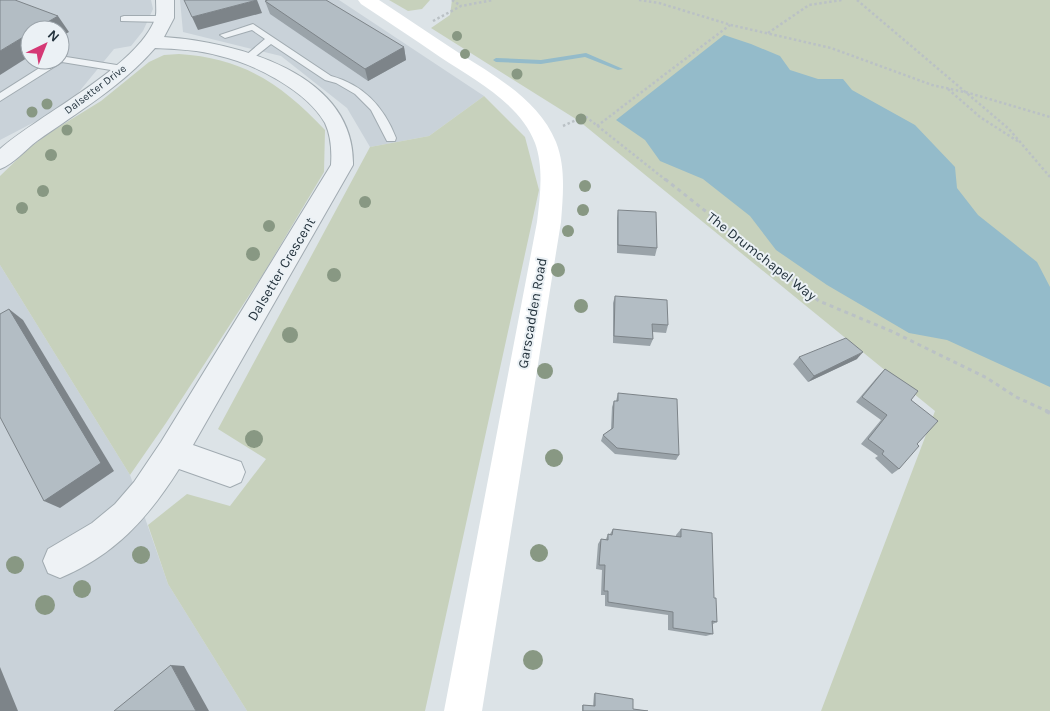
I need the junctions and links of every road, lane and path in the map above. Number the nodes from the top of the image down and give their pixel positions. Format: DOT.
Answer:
graph roads {
  1 [pos="367,0"];
  2 [pos="452,0"];
  3 [pos="493,0"];
  4 [pos="639,0"];
  5 [pos="842,0"];
  6 [pos="857,0"];
  7 [pos="461,6"];
  8 [pos="165,10"];
  9 [pos="124,19"];
  10 [pos="731,24"];
  11 [pos="415,32"];
  12 [pos="768,34"];
  13 [pos="226,35"];
  14 [pos="271,39"];
  15 [pos="152,42"];
  16 [pos="248,58"];
  17 [pos="70,62"];
  18 [pos="123,69"];
  19 [pos="43,70"];
  20 [pos="947,88"];
  21 [pos="969,93"];
  22 [pos="0,98"];
  23 [pos="585,116"];
  24 [pos="1050,117"];
  25 [pos="597,126"];
  26 [pos="391,138"];
  27 [pos="1023,144"];
  28 [pos="0,161"];
  29 [pos="1050,177"];
  30 [pos="1050,412"];
  31 [pos="172,452"];
  32 [pos="230,472"];
  33 [pos="60,561"];
  34 [pos="463,711"];
  1 -- 11 [label="street, Garscadden Road"];
  2 -- 7 [label="path"];
  3 -- 7 [label="path"];
  4 -- 10 [label="path"];
  5 -- 12 [label="path"];
  6 -- 21 [label="path"];
  7 -- 11 [label="path"];
  8 -- 9 [label="lane"];
  8 -- 15 [label="street, Dalsetter Drive"];
  10 -- 12 [label="path"];
  10 -- 25 [label="path"];
  11 -- 34 [label="street, Garscadden Road"];
  12 -- 20 [label="path"];
  13 -- 14 [label="lane"];
  14 -- 16 [label="lane"];
  14 -- 26 [label="lane"];
  15 -- 16 [label="street, Dalsetter Crescent"];
  15 -- 18 [label="street, Dalsetter Drive"];
  16 -- 31 [label="street, Dalsetter Crescent"];
  17 -- 18 [label="lane"];
  18 -- 28 [label="street, Dalsetter Drive"];
  19 -- 22 [label="lane"];
  20 -- 21 [label="path"];
  20 -- 27 [label="path"];
  21 -- 24 [label="path"];
  21 -- 27 [label="path"];
  23 -- 25 [label="path, The Drumchapel Way"];
  25 -- 30 [label="path, The Drumchapel Way"];
  27 -- 29 [label="path"];
  31 -- 32 [label="street"];
  31 -- 33 [label="street, Dalsetter Crescent"];
}
